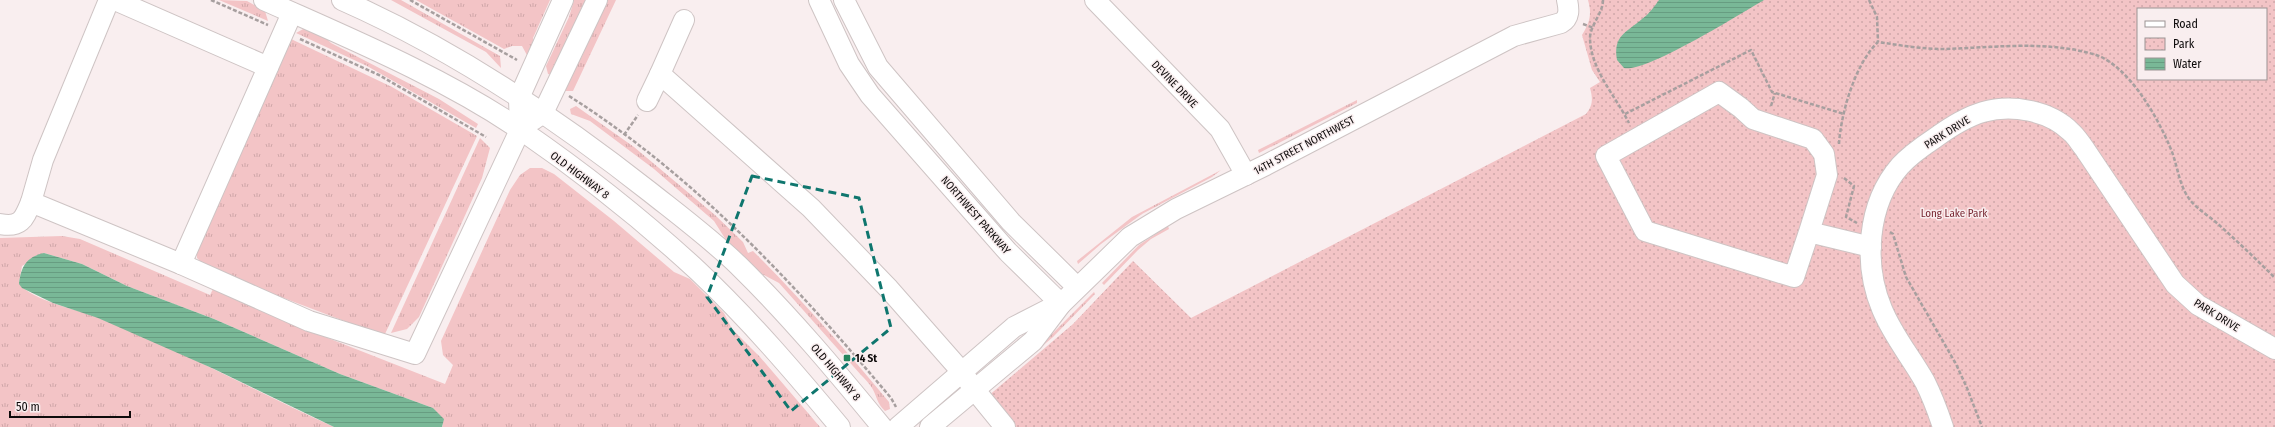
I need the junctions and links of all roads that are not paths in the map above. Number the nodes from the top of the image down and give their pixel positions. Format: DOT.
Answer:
graph roads {
  1 [pos="109,0"];
  2 [pos="115,0"];
  3 [pos="264,0"];
  4 [pos="342,0"];
  5 [pos="564,0"];
  6 [pos="597,0"];
  7 [pos="820,0"];
  8 [pos="844,0"];
  9 [pos="1095,0"];
  10 [pos="1567,9"];
  11 [pos="292,13"];
  12 [pos="684,20"];
  13 [pos="268,67"];
  14 [pos="660,74"];
  15 [pos="519,98"];
  16 [pos="647,101"];
  17 [pos="912,108"];
  18 [pos="543,113"];
  19 [pos="894,122"];
  20 [pos="520,130"];
  21 [pos="1246,175"];
  22 [pos="31,202"];
  23 [pos="0,224"];
  24 [pos="1809,232"];
  25 [pos="1871,247"];
  26 [pos="181,264"];
  27 [pos="1077,287"];
  28 [pos="1060,304"];
  29 [pos="2275,349"];
  30 [pos="962,372"];
  31 [pos="974,389"];
  32 [pos="840,427"];
  33 [pos="882,427"];
  34 [pos="898,427"];
  35 [pos="930,427"];
  36 [pos="1005,427"];
  37 [pos="1942,427"];
  1 -- 22 [label="street"];
  2 -- 13 [label="street"];
  3 -- 11 [label="street, OLD HIGHWAY 8"];
  4 -- 15 [label="street, OLD HIGHWAY 8"];
  5 -- 15 [label="street"];
  6 -- 18 [label="street"];
  7 -- 19 [label="street, NORTHWEST PARKWAY"];
  8 -- 17 [label="street, NORTHWEST PARKWAY"];
  9 -- 21 [label="street, DEVINE DRIVE"];
  10 -- 21 [label="street, 14TH STREET NORTHWEST"];
  11 -- 13 [label="street"];
  11 -- 20 [label="street, OLD HIGHWAY 8"];
  12 -- 14 [label="street"];
  13 -- 26 [label="street"];
  14 -- 16 [label="street"];
  14 -- 30 [label="street"];
  15 -- 18 [label="street, OLD HIGHWAY 8"];
  15 -- 20 [label="street"];
  17 -- 19 [label="street"];
  17 -- 27 [label="street, NORTHWEST PARKWAY"];
  18 -- 20 [label="street"];
  18 -- 33 [label="street, OLD HIGHWAY 8"];
  19 -- 28 [label="street, NORTHWEST PARKWAY"];
  20 -- 26 [label="street"];
  20 -- 32 [label="street, OLD HIGHWAY 8"];
  21 -- 27 [label="street, 14TH STREET NORTHWEST"];
  22 -- 23 [label="street"];
  22 -- 26 [label="street"];
  24 -- 24 [label="street"];
  24 -- 25 [label="street"];
  25 -- 29 [label="street, PARK DRIVE"];
  25 -- 37 [label="street, PARK DRIVE"];
  27 -- 28 [label="street, 14TH STREET NORTHWEST"];
  28 -- 30 [label="street, 14TH STREET NORTHWEST"];
  28 -- 31 [label="street, 14TH STREET NORTHWEST"];
  30 -- 31 [label="street"];
  30 -- 34 [label="street, 14TH STREET NORTHWEST"];
  31 -- 35 [label="street, 14TH STREET NORTHWEST"];
  31 -- 36 [label="street"];
}
